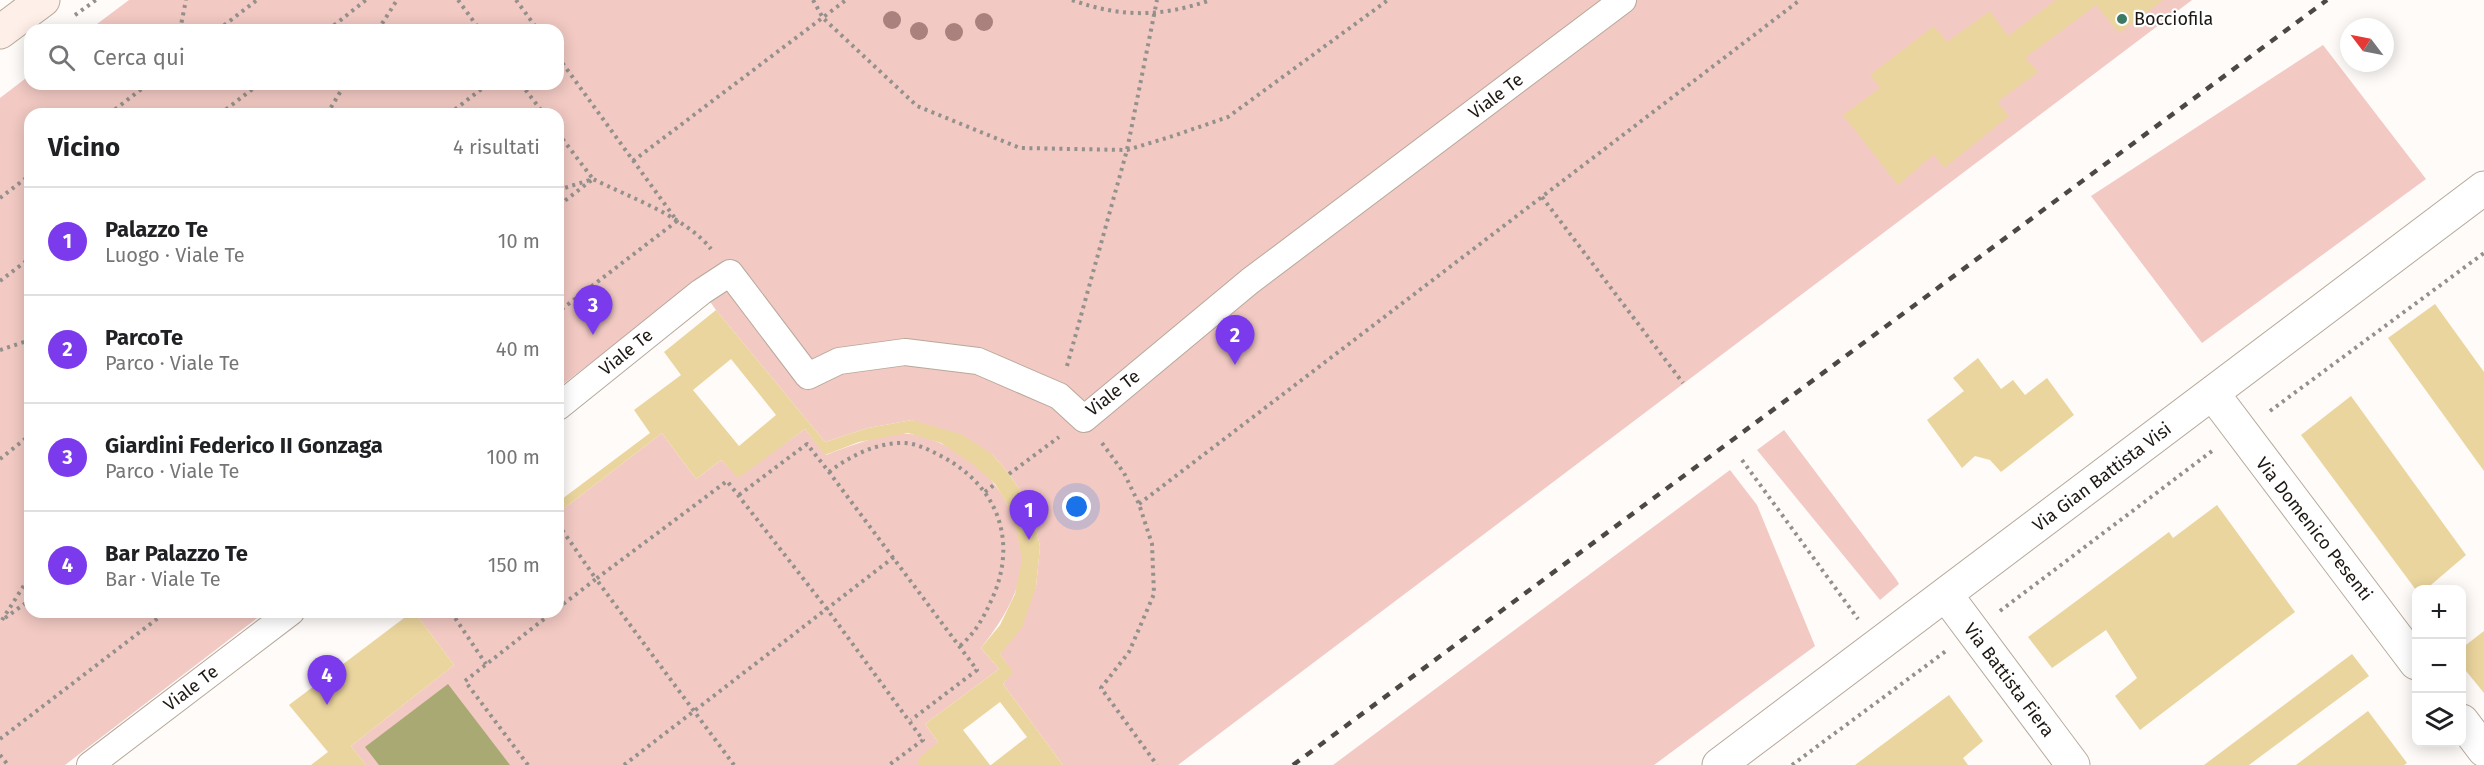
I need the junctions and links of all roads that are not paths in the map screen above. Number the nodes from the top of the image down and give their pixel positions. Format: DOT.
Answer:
graph roads {
  1 [pos="43,0"];
  2 [pos="1623,0"];
  3 [pos="0,32"];
  4 [pos="2484,188"];
  5 [pos="2212,394"];
  6 [pos="564,402"];
  7 [pos="1946,595"];
  8 [pos="283,618"];
  9 [pos="2412,658"];
  10 [pos="2466,726"];
  11 [pos="2484,750"];
  12 [pos="90,765"];
  13 [pos="1719,765"];
  14 [pos="2073,765"];
  1 -- 3 [label="main road"];
  2 -- 6 [label="street, Viale Te"];
  4 -- 5 [label="street, Via Gian Battista Visi"];
  5 -- 7 [label="street, Via Gian Battista Visi"];
  5 -- 9 [label="street, Via Domenico Pesenti"];
  7 -- 13 [label="street, Via Gian Battista Visi"];
  7 -- 14 [label="street, Via Battista Fiera"];
  8 -- 12 [label="street, Viale Te"];
  10 -- 11 [label="street"];
}
